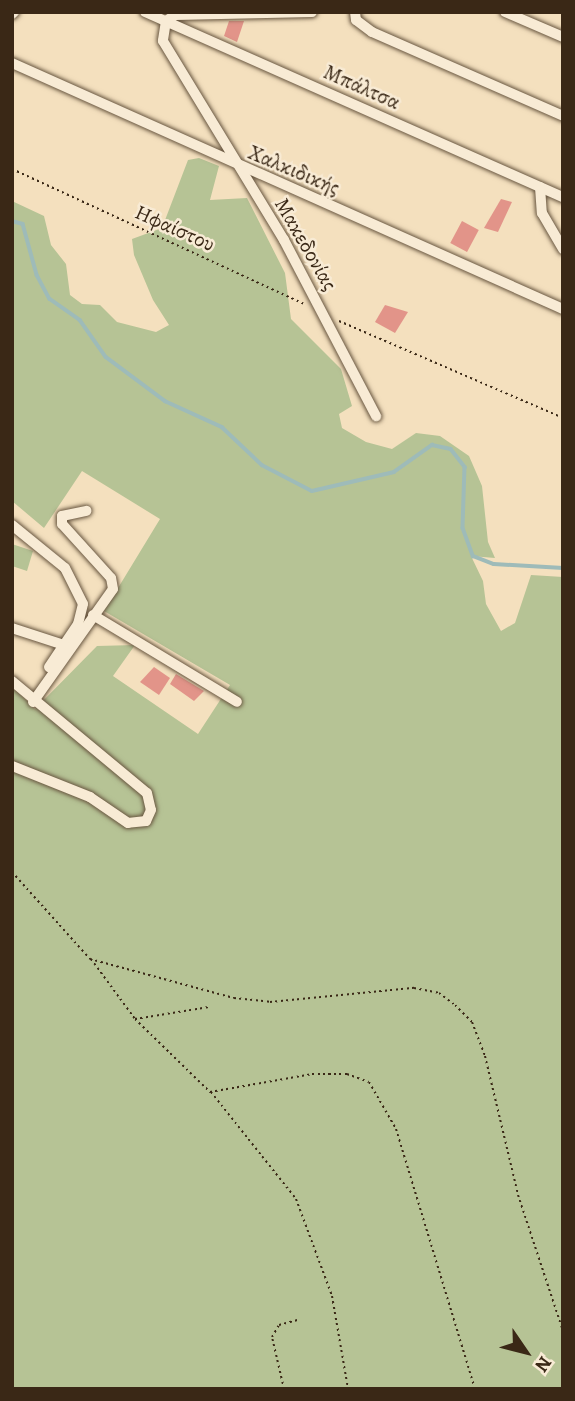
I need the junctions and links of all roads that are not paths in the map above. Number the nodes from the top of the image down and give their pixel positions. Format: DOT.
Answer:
graph roads {
  1 [pos="145,12"];
  2 [pos="309,12"];
  3 [pos="355,12"];
  4 [pos="505,12"];
  5 [pos="166,21"];
  6 [pos="563,37"];
  7 [pos="12,63"];
  8 [pos="563,116"];
  9 [pos="237,167"];
  10 [pos="540,187"];
  11 [pos="563,197"];
  12 [pos="563,249"];
  13 [pos="563,309"];
  14 [pos="376,416"];
  15 [pos="86,511"];
  16 [pos="12,525"];
  17 [pos="93,615"];
  18 [pos="12,628"];
  19 [pos="64,645"];
  20 [pos="49,667"];
  21 [pos="12,681"];
  22 [pos="33,702"];
  23 [pos="237,702"];
  24 [pos="12,766"];
  1 -- 5 [label="street, Μπάλτσα"];
  2 -- 5 [label="street"];
  3 -- 8 [label="street"];
  4 -- 6 [label="street"];
  5 -- 9 [label="street, Μακεδονίας"];
  5 -- 10 [label="street, Μπάλτσα"];
  7 -- 9 [label="street, Χαλκιδικής"];
  9 -- 13 [label="street, Χαλκιδικής"];
  9 -- 14 [label="street, Μακεδονίας"];
  10 -- 11 [label="street, Μπάλτσα"];
  10 -- 12 [label="street"];
  15 -- 17 [label="street"];
  16 -- 19 [label="street"];
  17 -- 22 [label="street"];
  17 -- 23 [label="street"];
  18 -- 19 [label="street"];
  19 -- 20 [label="street"];
  21 -- 22 [label="street"];
  22 -- 24 [label="street"];
}
